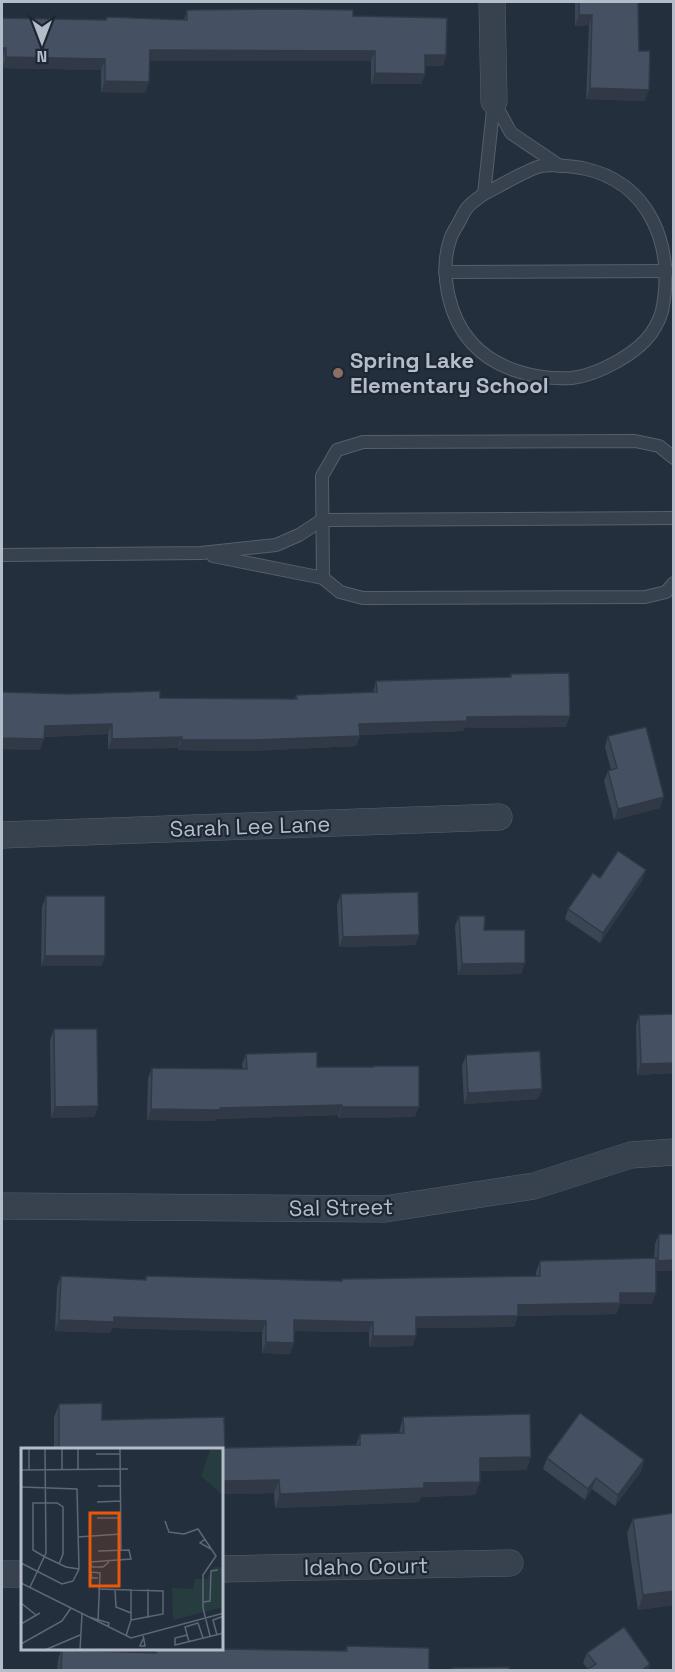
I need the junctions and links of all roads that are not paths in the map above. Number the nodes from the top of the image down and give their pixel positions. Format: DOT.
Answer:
graph roads {
  1 [pos="492,2"];
  2 [pos="494,101"];
  3 [pos="560,166"];
  4 [pos="484,194"];
  5 [pos="668,271"];
  6 [pos="445,272"];
  7 [pos="674,458"];
  8 [pos="674,518"];
  9 [pos="322,520"];
  10 [pos="201,553"];
  11 [pos="2,555"];
  12 [pos="323,578"];
  13 [pos="674,582"];
  14 [pos="499,817"];
  15 [pos="2,835"];
  16 [pos="674,1152"];
  17 [pos="2,1206"];
  18 [pos="510,1563"];
  19 [pos="224,1569"];
  20 [pos="2,1574"];
  21 [pos="21,1574"];
  1 -- 2 [label="street"];
  2 -- 3 [label="lane"];
  2 -- 4 [label="lane"];
  3 -- 4 [label="lane"];
  3 -- 5 [label="lane"];
  4 -- 6 [label="lane"];
  5 -- 6 [label="lane"];
  5 -- 6 [label="lane"];
  7 -- 9 [label="lane"];
  8 -- 9 [label="lane"];
  9 -- 10 [label="lane"];
  9 -- 12 [label="lane"];
  10 -- 11 [label="lane"];
  10 -- 12 [label="lane"];
  12 -- 13 [label="lane"];
  14 -- 15 [label="street, Sarah Lee Lane"];
  16 -- 17 [label="street, Sal Street"];
  18 -- 19 [label="street, Idaho Court"];
  20 -- 21 [label="street"];
}
